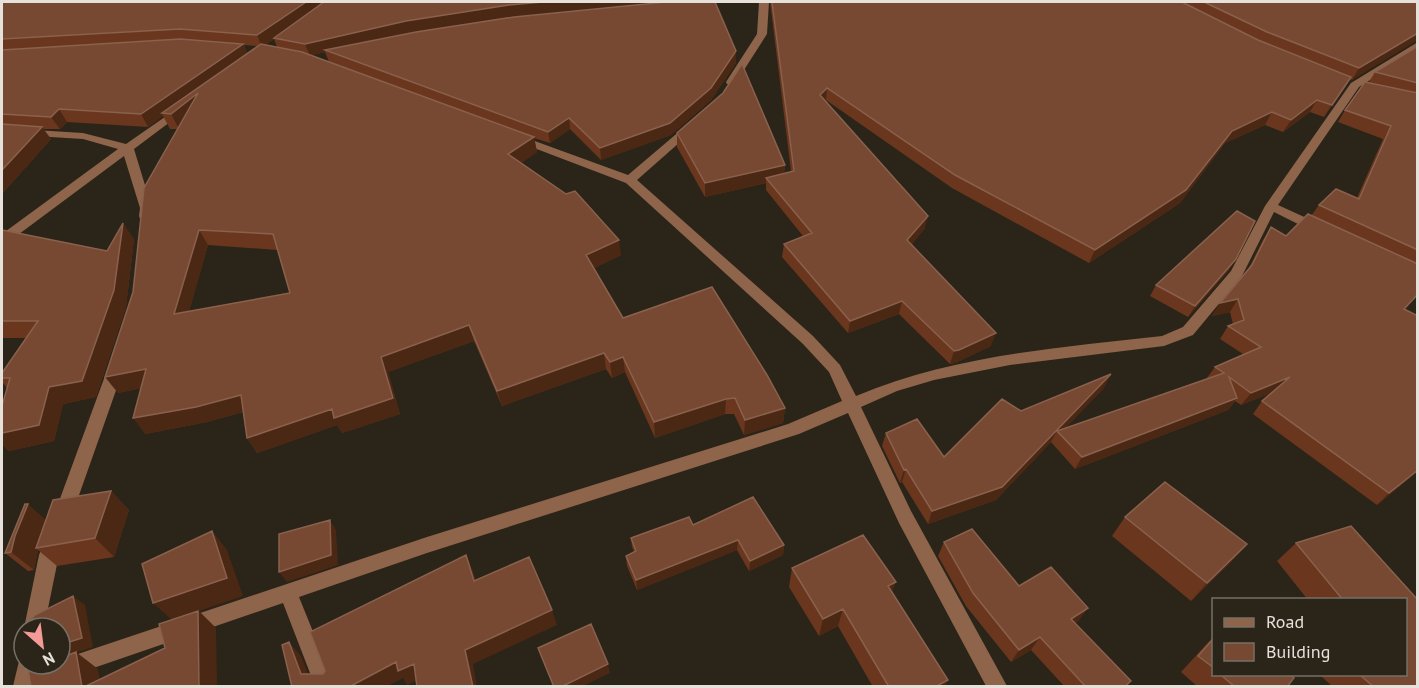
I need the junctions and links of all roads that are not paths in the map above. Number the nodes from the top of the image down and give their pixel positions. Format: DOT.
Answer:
graph roads {
  1 [pos="764,2"];
  2 [pos="1418,45"];
  3 [pos="1350,83"];
  4 [pos="1374,90"];
  5 [pos="724,93"];
  6 [pos="189,103"];
  7 [pos="702,117"];
  8 [pos="498,130"];
  9 [pos="2,132"];
  10 [pos="128,148"];
  11 [pos="630,180"];
  12 [pos="1271,206"];
  13 [pos="144,230"];
  14 [pos="1334,236"];
  15 [pos="2,240"];
  16 [pos="121,350"];
  17 [pos="852,403"];
  18 [pos="289,595"];
  19 [pos="36,616"];
  20 [pos="25,678"];
  21 [pos="325,687"];
  22 [pos="997,687"];
  1 -- 5 [label="street"];
  2 -- 3 [label="street"];
  3 -- 4 [label="street"];
  3 -- 12 [label="street"];
  6 -- 10 [label="street"];
  7 -- 11 [label="street"];
  8 -- 11 [label="street"];
  9 -- 10 [label="street"];
  10 -- 13 [label="street"];
  10 -- 15 [label="street"];
  11 -- 17 [label="street"];
  12 -- 14 [label="street"];
  12 -- 17 [label="street"];
  16 -- 19 [label="street"];
  17 -- 18 [label="street"];
  17 -- 22 [label="street"];
  18 -- 20 [label="street"];
  18 -- 21 [label="street"];
}
